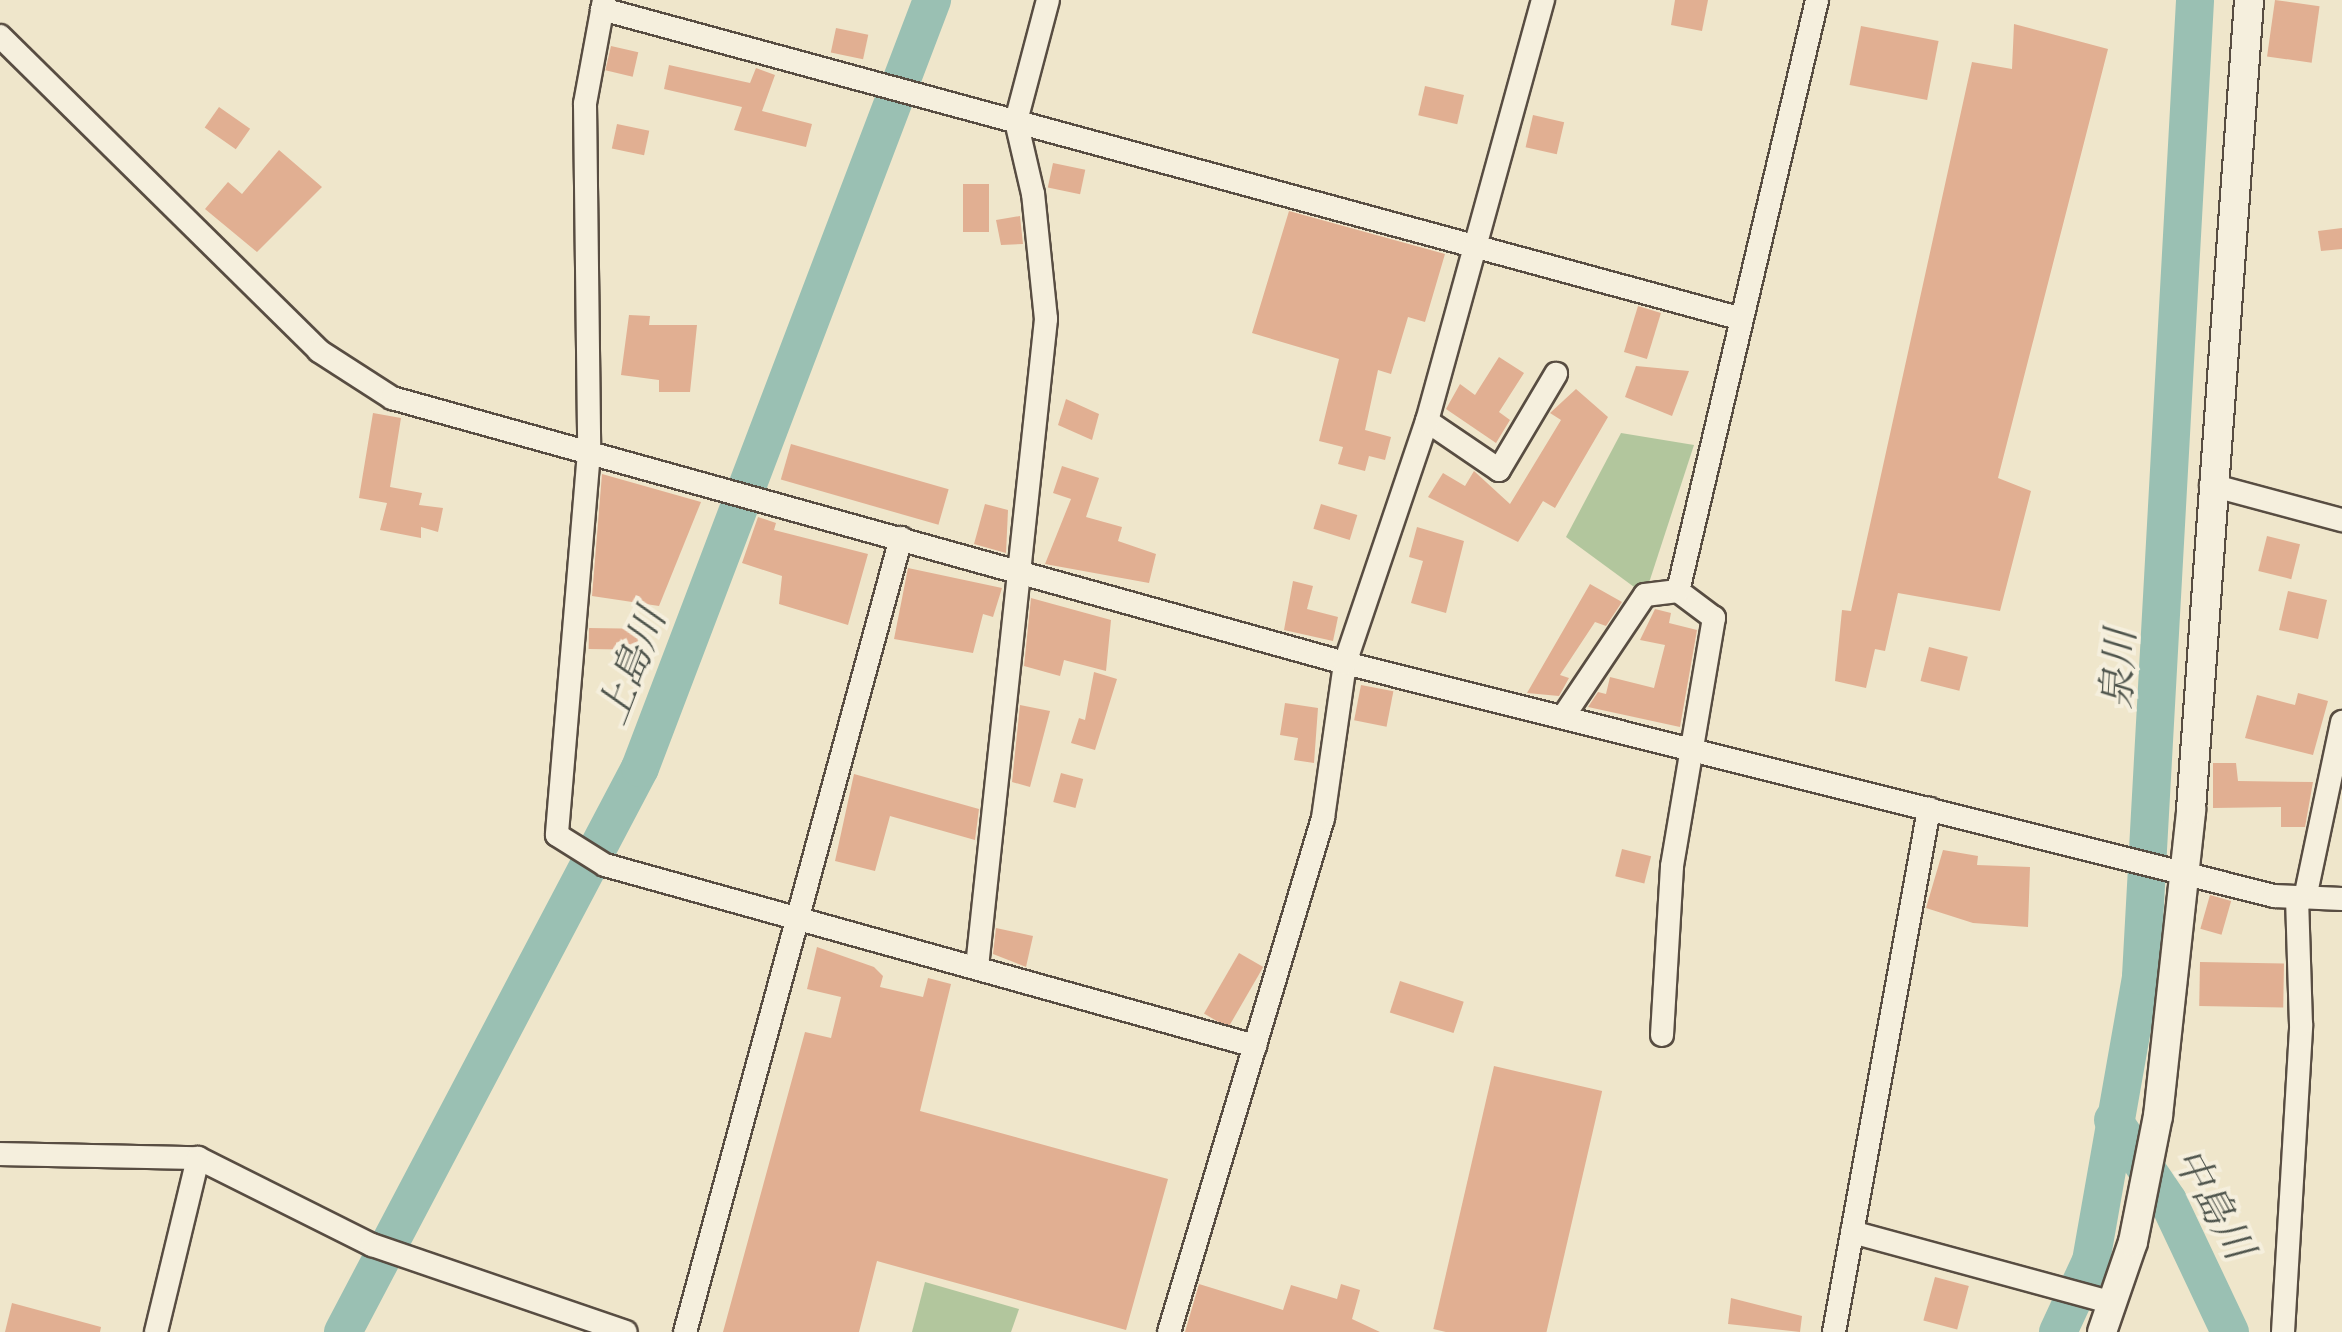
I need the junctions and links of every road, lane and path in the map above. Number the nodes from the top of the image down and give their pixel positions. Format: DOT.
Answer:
graph roads {
  1 [pos="1048,0"];
  2 [pos="1543,0"];
  3 [pos="1817,0"];
  4 [pos="2250,0"];
  5 [pos="603,4"];
  6 [pos="0,36"];
  7 [pos="1016,121"];
  8 [pos="1476,245"];
  9 [pos="1742,319"];
  10 [pos="1556,374"];
  11 [pos="1427,420"];
  12 [pos="589,452"];
  13 [pos="2211,485"];
  14 [pos="2342,520"];
  15 [pos="901,538"];
  16 [pos="1019,570"];
  17 [pos="1678,591"];
  18 [pos="1345,663"];
  19 [pos="1563,716"];
  20 [pos="2342,722"];
  21 [pos="1696,750"];
  22 [pos="1930,809"];
  23 [pos="2184,873"];
  24 [pos="2301,898"];
  25 [pos="2342,899"];
  26 [pos="798,919"];
  27 [pos="977,968"];
  28 [pos="1662,1035"];
  29 [pos="1255,1046"];
  30 [pos="0,1154"];
  31 [pos="198,1158"];
  32 [pos="1852,1232"];
  33 [pos="2112,1303"];
  34 [pos="156,1332"];
  35 [pos="626,1332"];
  36 [pos="685,1332"];
  37 [pos="1169,1332"];
  38 [pos="1834,1332"];
  39 [pos="2102,1332"];
  40 [pos="2283,1332"];
  1 -- 7 [label="street"];
  2 -- 8 [label="street"];
  3 -- 9 [label="street"];
  4 -- 13 [label="street"];
  5 -- 7 [label="street"];
  5 -- 12 [label="street"];
  6 -- 12 [label="street"];
  7 -- 8 [label="street"];
  7 -- 16 [label="street"];
  8 -- 9 [label="street"];
  8 -- 11 [label="street"];
  9 -- 17 [label="street"];
  10 -- 11 [label="street"];
  11 -- 18 [label="street"];
  12 -- 15 [label="street"];
  12 -- 26 [label="street"];
  13 -- 14 [label="street"];
  13 -- 23 [label="street"];
  15 -- 16 [label="street"];
  15 -- 26 [label="street"];
  16 -- 18 [label="street"];
  16 -- 27 [label="street"];
  17 -- 19 [label="street"];
  17 -- 21 [label="street"];
  18 -- 19 [label="street"];
  18 -- 29 [label="street"];
  19 -- 21 [label="street"];
  20 -- 24 [label="street"];
  21 -- 22 [label="street"];
  21 -- 28 [label="street"];
  22 -- 23 [label="street"];
  22 -- 32 [label="street"];
  23 -- 24 [label="street"];
  23 -- 33 [label="street"];
  24 -- 25 [label="street"];
  24 -- 40 [label="street"];
  26 -- 27 [label="street"];
  26 -- 36 [label="street"];
  27 -- 29 [label="street"];
  29 -- 37 [label="street"];
  30 -- 31 [label="street"];
  31 -- 34 [label="street"];
  31 -- 35 [label="street"];
  32 -- 33 [label="street"];
  32 -- 38 [label="street"];
  33 -- 39 [label="street"];
}
